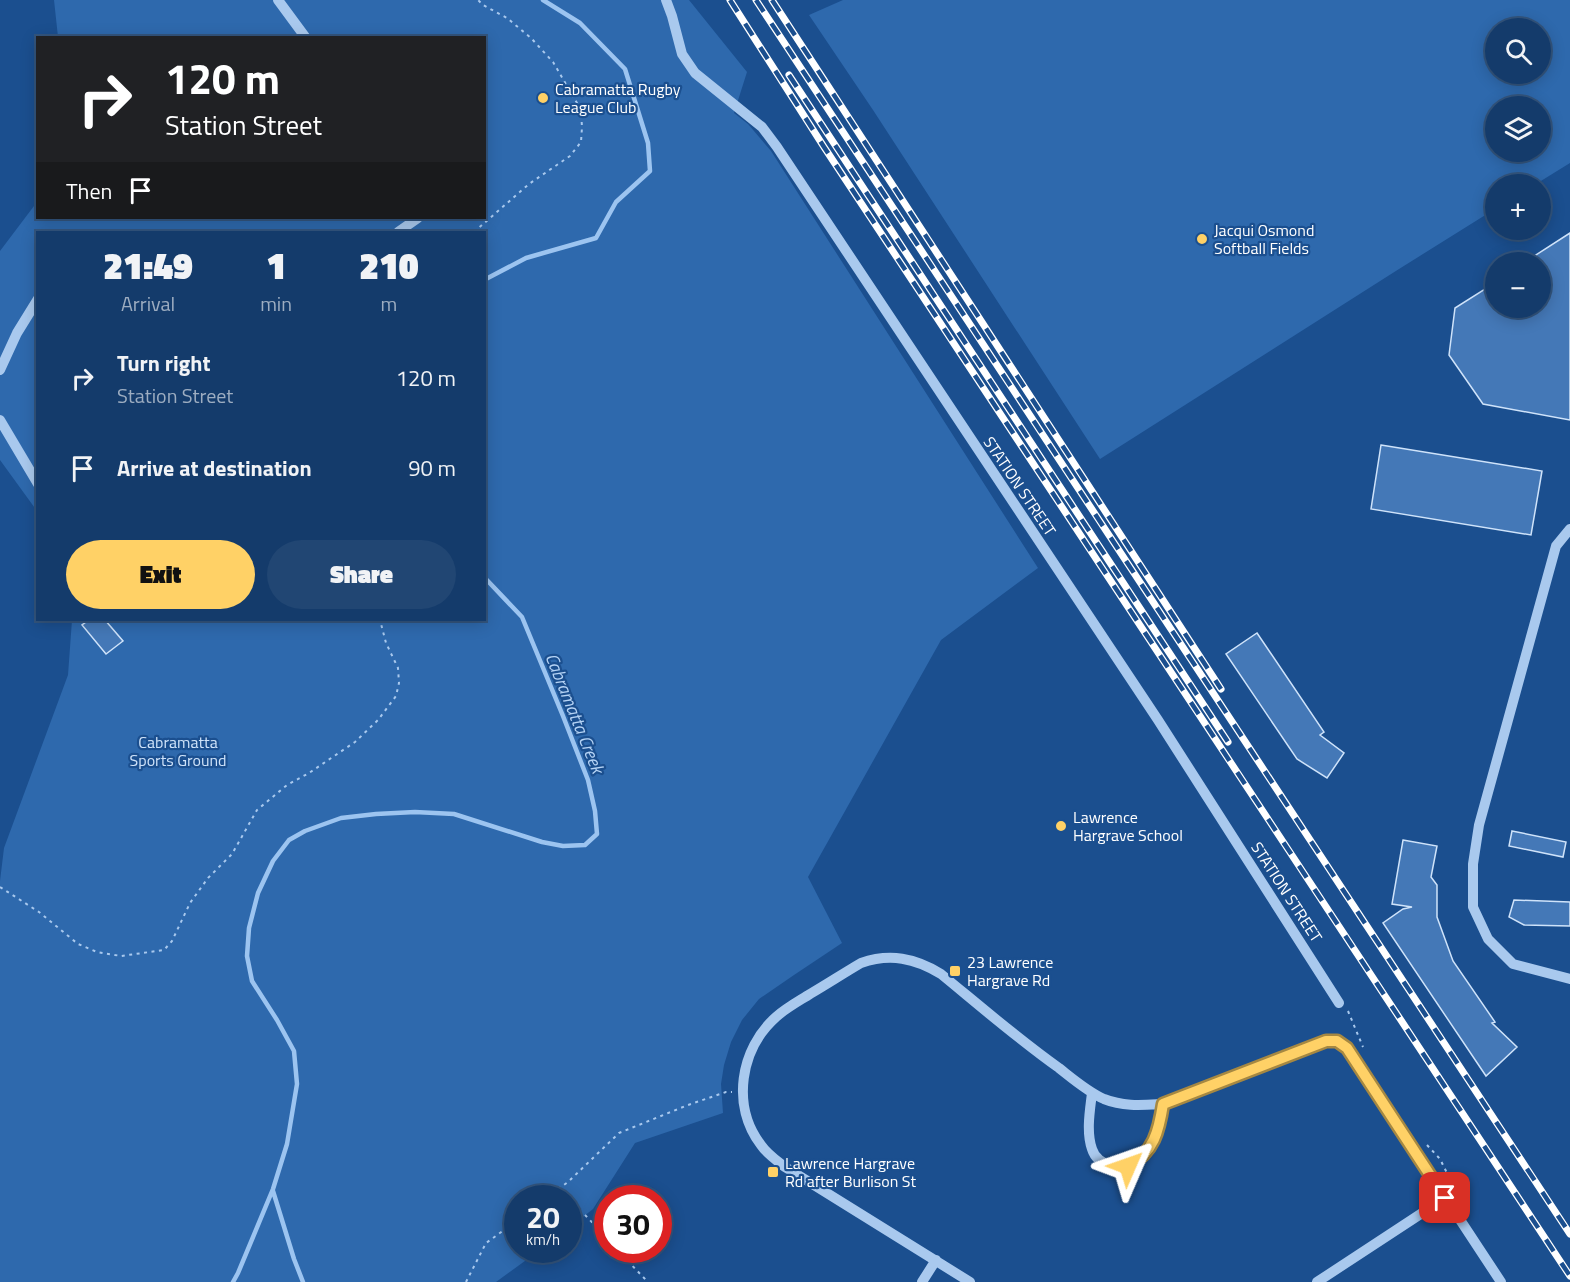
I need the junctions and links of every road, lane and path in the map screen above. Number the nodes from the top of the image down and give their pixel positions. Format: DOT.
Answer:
graph roads {
  1 [pos="278,0"];
  2 [pos="478,0"];
  3 [pos="666,0"];
  4 [pos="305,36"];
  5 [pos="417,219"];
  6 [pos="399,231"];
  7 [pos="475,231"];
  8 [pos="36,302"];
  9 [pos="0,370"];
  10 [pos="0,420"];
  11 [pos="36,480"];
  12 [pos="1570,529"];
  13 [pos="1570,543"];
  14 [pos="1556,546"];
  15 [pos="380,621"];
  16 [pos="0,887"];
  17 [pos="1570,979"];
  18 [pos="1340,1003"];
  19 [pos="743,1093"];
  20 [pos="1092,1093"];
  21 [pos="1163,1104"];
  22 [pos="564,1185"];
  23 [pos="1445,1198"];
  24 [pos="585,1215"];
  25 [pos="594,1224"];
  26 [pos="504,1230"];
  27 [pos="936,1260"];
  28 [pos="630,1263"];
  29 [pos="466,1282"];
  30 [pos="648,1282"];
  31 [pos="922,1282"];
  32 [pos="970,1282"];
  33 [pos="1317,1282"];
  34 [pos="1502,1282"];
  1 -- 4 [label="street"];
  2 -- 7 [label="path"];
  3 -- 18 [label="street, STATION STREET"];
  5 -- 6 [label="street"];
  8 -- 9 [label="street"];
  10 -- 11 [label="street"];
  12 -- 14 [label="street"];
  13 -- 14 [label="street"];
  14 -- 17 [label="street"];
  15 -- 16 [label="path"];
  19 -- 20 [label="street"];
  19 -- 22 [label="path"];
  19 -- 27 [label="street"];
  20 -- 21 [label="street"];
  20 -- 21 [label="street"];
  21 -- 23 [label="street"];
  23 -- 33 [label="street"];
  23 -- 34 [label="street"];
  24 -- 25 [label="path"];
  26 -- 29 [label="path"];
  27 -- 31 [label="street"];
  27 -- 32 [label="street"];
  28 -- 30 [label="path"];
}
